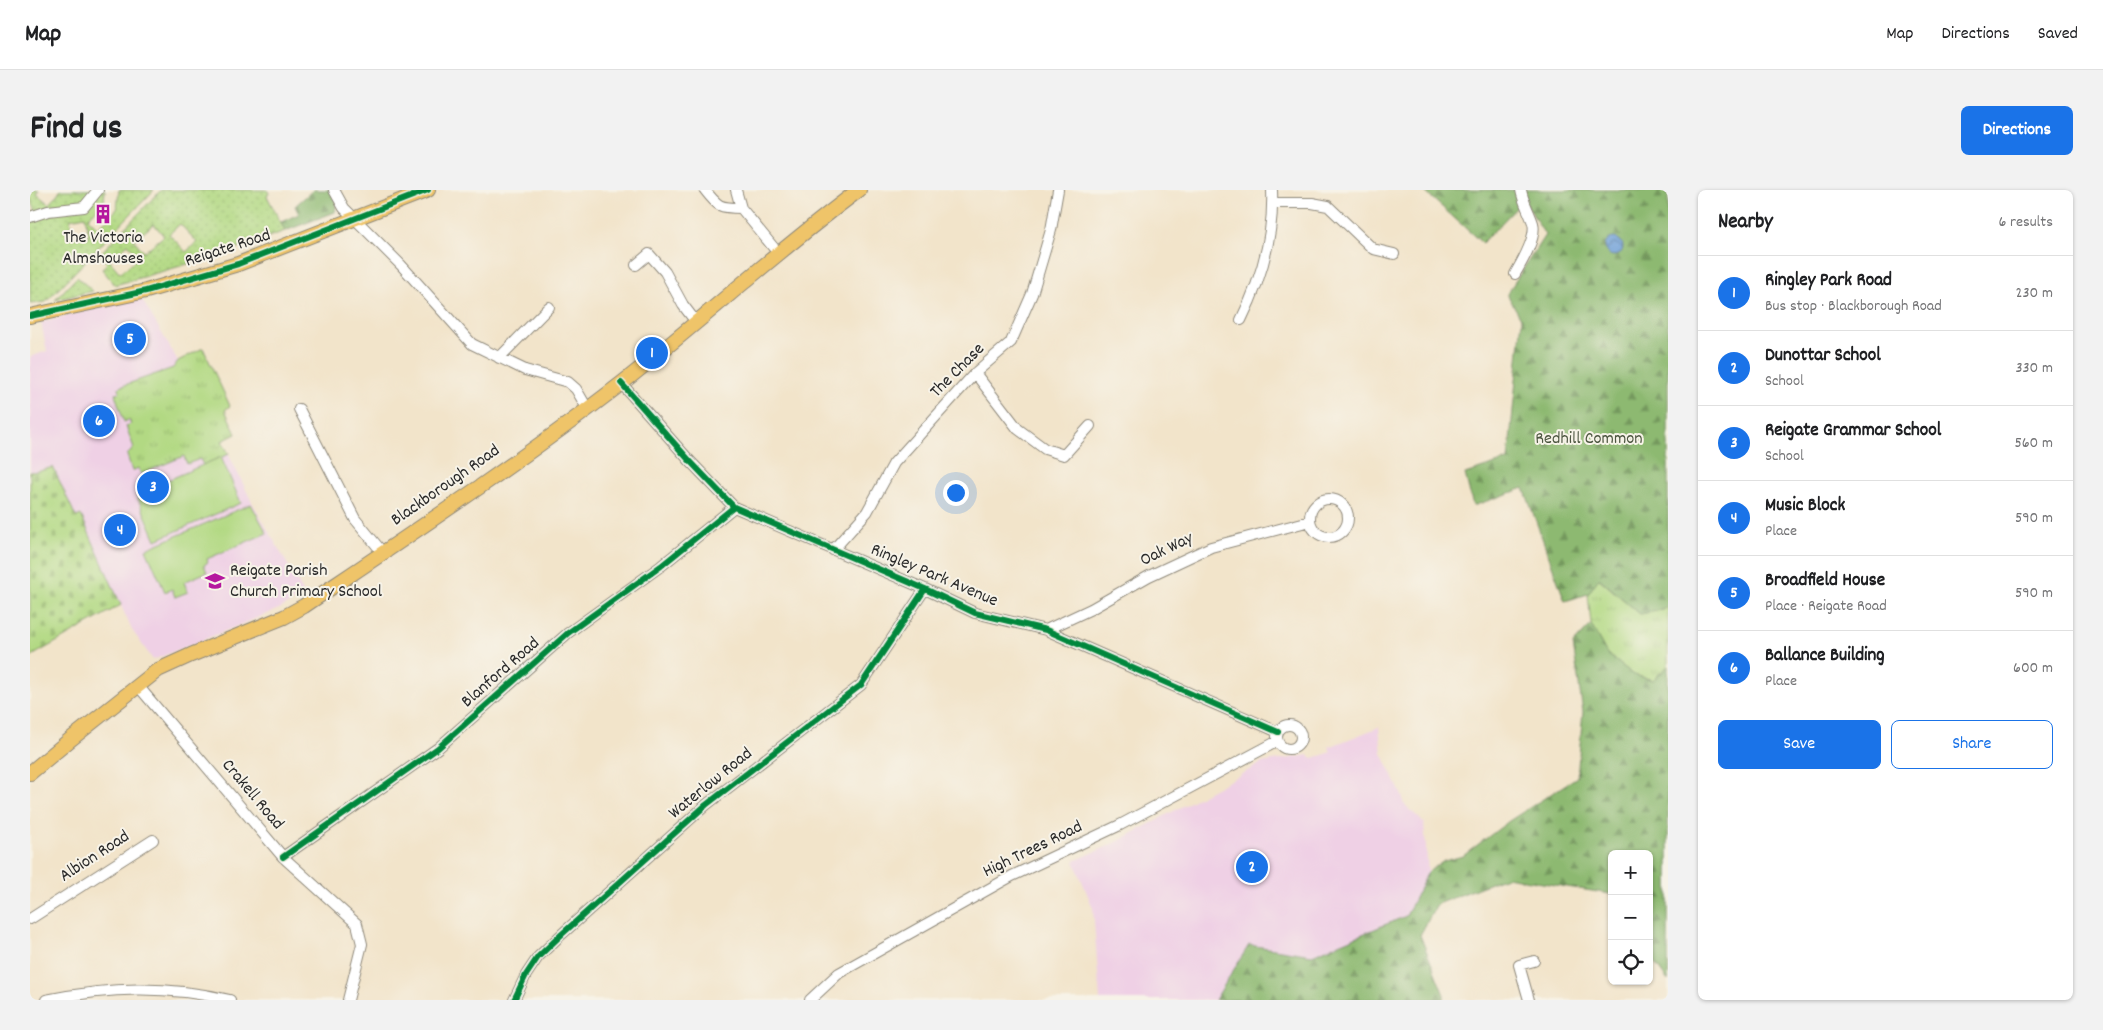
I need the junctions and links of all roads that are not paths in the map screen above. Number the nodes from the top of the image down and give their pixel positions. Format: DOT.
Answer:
graph roads {
  1 [pos="98,190"];
  2 [pos="334,190"];
  3 [pos="428,190"];
  4 [pos="705,190"];
  5 [pos="736,190"];
  6 [pos="859,190"];
  7 [pos="1058,190"];
  8 [pos="1272,190"];
  9 [pos="1521,190"];
  10 [pos="1272,203"];
  11 [pos="741,208"];
  12 [pos="30,218"];
  13 [pos="354,218"];
  14 [pos="778,253"];
  15 [pos="1394,254"];
  16 [pos="636,265"];
  17 [pos="1515,274"];
  18 [pos="549,307"];
  19 [pos="30,316"];
  20 [pos="1241,320"];
  21 [pos="696,322"];
  22 [pos="499,358"];
  23 [pos="975,373"];
  24 [pos="621,383"];
  25 [pos="587,408"];
  26 [pos="299,409"];
  27 [pos="1090,426"];
  28 [pos="734,507"];
  29 [pos="1310,521"];
  30 [pos="833,550"];
  31 [pos="383,553"];
  32 [pos="925,589"];
  33 [pos="1046,630"];
  34 [pos="139,686"];
  35 [pos="1278,736"];
  36 [pos="30,773"];
  37 [pos="152,840"];
  38 [pos="284,857"];
  39 [pos="30,919"];
  40 [pos="1534,961"];
  41 [pos="46,1000"];
  42 [pos="230,1000"];
  43 [pos="348,1000"];
  44 [pos="514,1000"];
  45 [pos="810,1000"];
  46 [pos="1529,1000"];
  1 -- 12 [label="street"];
  2 -- 13 [label="street"];
  3 -- 13 [label="main road, Reigate Road"];
  4 -- 11 [label="street"];
  5 -- 11 [label="street"];
  6 -- 14 [label="main road, Blackborough Road"];
  7 -- 23 [label="street, The Chase"];
  8 -- 10 [label="street"];
  9 -- 17 [label="street"];
  10 -- 15 [label="street"];
  10 -- 20 [label="street"];
  11 -- 14 [label="street"];
  13 -- 19 [label="main road, Reigate Road"];
  13 -- 22 [label="street"];
  14 -- 21 [label="main road, Blackborough Road"];
  16 -- 21 [label="street"];
  18 -- 22 [label="street"];
  21 -- 24 [label="main road, Blackborough Road"];
  22 -- 25 [label="street"];
  23 -- 27 [label="street"];
  23 -- 30 [label="street, The Chase"];
  24 -- 25 [label="main road, Blackborough Road"];
  24 -- 28 [label="street, Ringley Park Avenue"];
  25 -- 31 [label="main road, Blackborough Road"];
  26 -- 31 [label="street"];
  28 -- 30 [label="street, Ringley Park Avenue"];
  28 -- 38 [label="street, Blanford Road"];
  29 -- 33 [label="street, Oak Way"];
  30 -- 32 [label="street, Ringley Park Avenue"];
  31 -- 34 [label="main road, Blackborough Road"];
  32 -- 33 [label="street, Ringley Park Avenue"];
  32 -- 44 [label="street, Waterlow Road"];
  33 -- 35 [label="street, Ringley Park Avenue"];
  34 -- 36 [label="main road, Blackborough Road"];
  34 -- 38 [label="street, Crakell Road"];
  35 -- 45 [label="street, High Trees Road"];
  37 -- 39 [label="street, Albion Road"];
  38 -- 43 [label="street, Crakell Road"];
  40 -- 46 [label="street"];
  41 -- 42 [label="street"];
}
